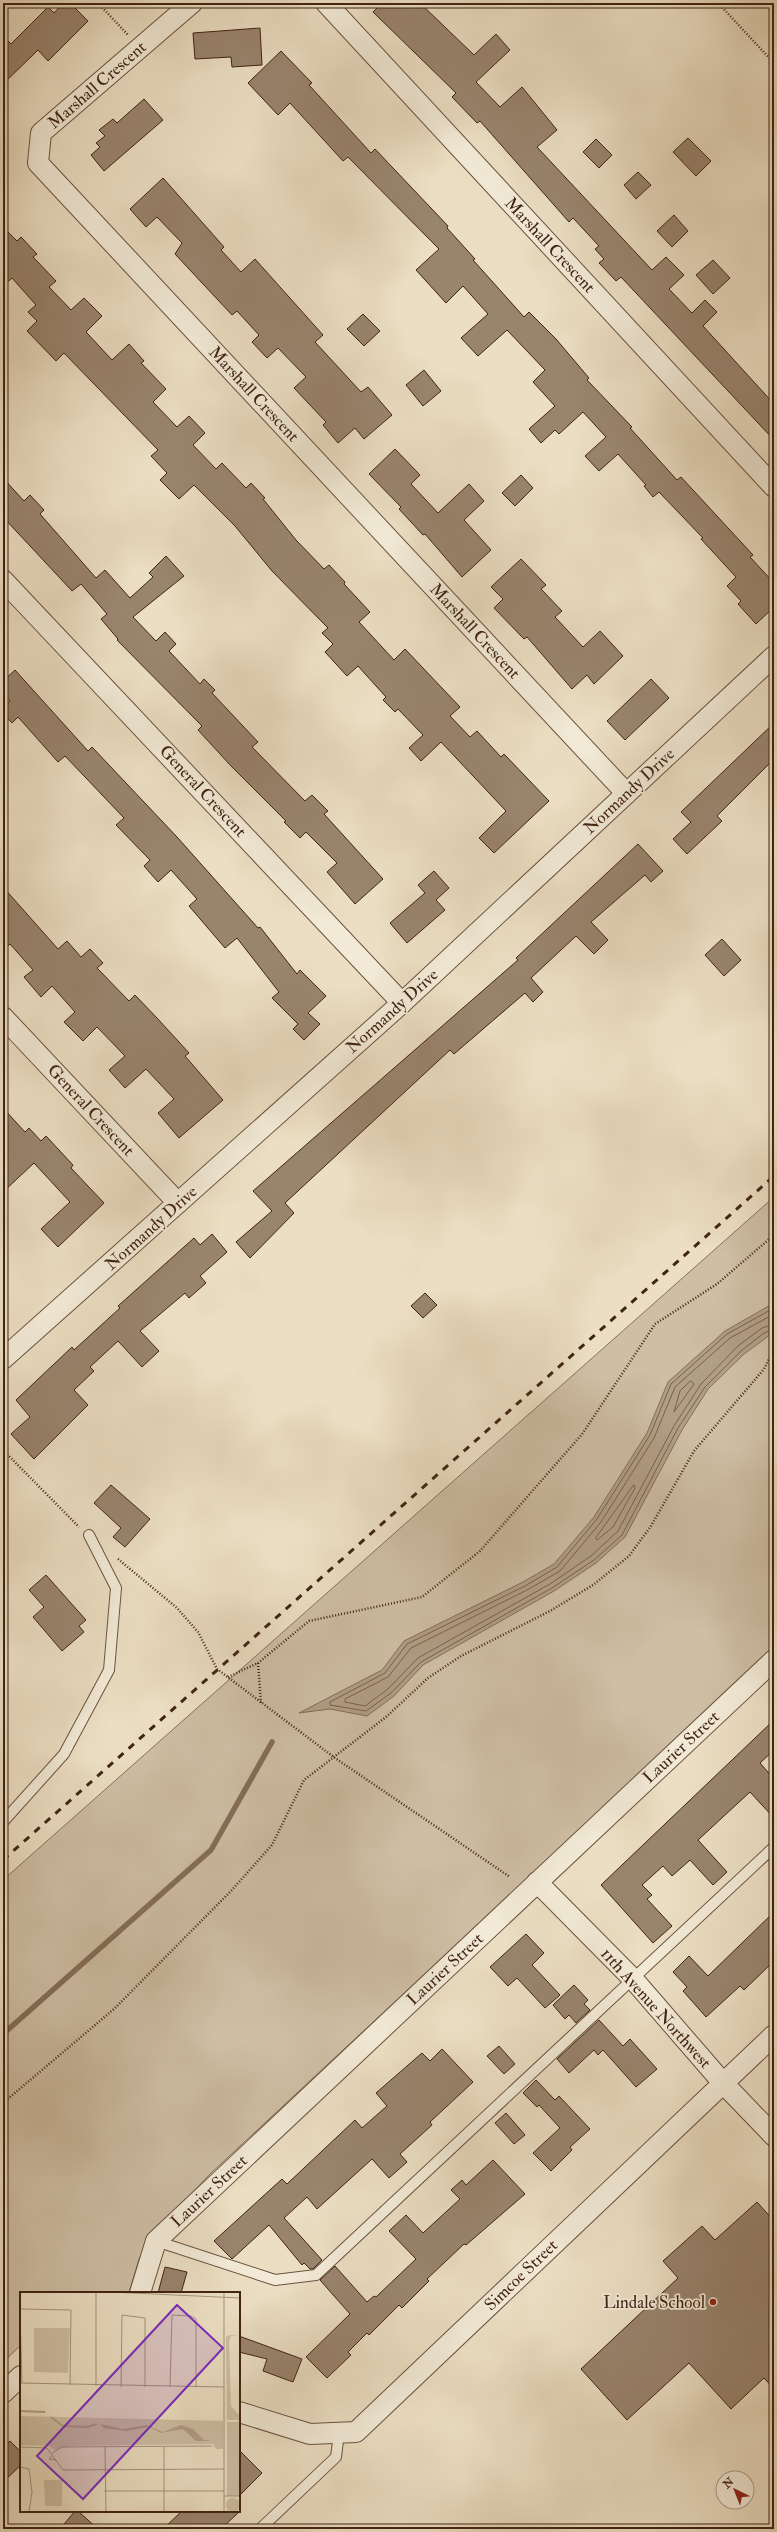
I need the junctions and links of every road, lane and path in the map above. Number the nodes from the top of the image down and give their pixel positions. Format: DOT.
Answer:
graph roads {
  1 [pos="98,3"];
  2 [pos="192,3"];
  3 [pos="326,3"];
  4 [pos="718,3"];
  5 [pos="140,48"];
  6 [pos="774,63"];
  7 [pos="774,486"];
  8 [pos="3,580"];
  9 [pos="774,656"];
  10 [pos="626,793"];
  11 [pos="402,1003"];
  12 [pos="3,1017"];
  13 [pos="178,1203"];
  14 [pos="774,1235"];
  15 [pos="774,1350"];
  16 [pos="3,1359"];
  17 [pos="89,1535"];
  18 [pos="177,1608"];
  19 [pos="774,1660"];
  20 [pos="258,1664"];
  21 [pos="228,1677"];
  22 [pos="261,1703"];
  23 [pos="335,1758"];
  24 [pos="3,1822"];
  25 [pos="774,1847"];
  26 [pos="510,1877"];
  27 [pos="537,1882"];
  28 [pos="633,1979"];
  29 [pos="774,2035"];
  30 [pos="723,2083"];
  31 [pos="3,2103"];
  32 [pos="774,2136"];
  33 [pos="156,2241"];
  34 [pos="140,2292"];
  35 [pos="20,2377"];
  36 [pos="3,2393"];
  37 [pos="240,2412"];
  38 [pos="338,2432"];
  39 [pos="260,2529"];
  1 -- 5 [label="path"];
  2 -- 5 [label="street, Marshall Crescent"];
  3 -- 7 [label="street, Marshall Crescent"];
  4 -- 6 [label="path"];
  5 -- 10 [label="street, Marshall Crescent"];
  8 -- 11 [label="street, General Crescent"];
  9 -- 10 [label="street, Normandy Drive"];
  10 -- 11 [label="street, Normandy Drive"];
  11 -- 13 [label="street, Normandy Drive"];
  12 -- 13 [label="street, General Crescent"];
  13 -- 16 [label="street, Normandy Drive"];
  14 -- 20 [label="path"];
  15 -- 23 [label="path"];
  17 -- 24 [label="lane"];
  18 -- 21 [label="path"];
  19 -- 27 [label="street, Laurier Street"];
  20 -- 21 [label="path"];
  20 -- 22 [label="path"];
  21 -- 22 [label="path"];
  22 -- 23 [label="path"];
  23 -- 26 [label="path"];
  23 -- 31 [label="path"];
  25 -- 28 [label="lane"];
  27 -- 28 [label="street, 11th Avenue Northwest"];
  27 -- 33 [label="street, Laurier Street"];
  28 -- 30 [label="street, 11th Avenue Northwest"];
  28 -- 33 [label="lane"];
  29 -- 30 [label="street, Simcoe Street"];
  30 -- 32 [label="street, 11th Avenue Northwest"];
  30 -- 38 [label="street, Simcoe Street"];
  33 -- 34 [label="street, Laurier Street"];
  35 -- 36 [label="street"];
  37 -- 38 [label="street, Simcoe Street"];
  38 -- 39 [label="lane"];
}
